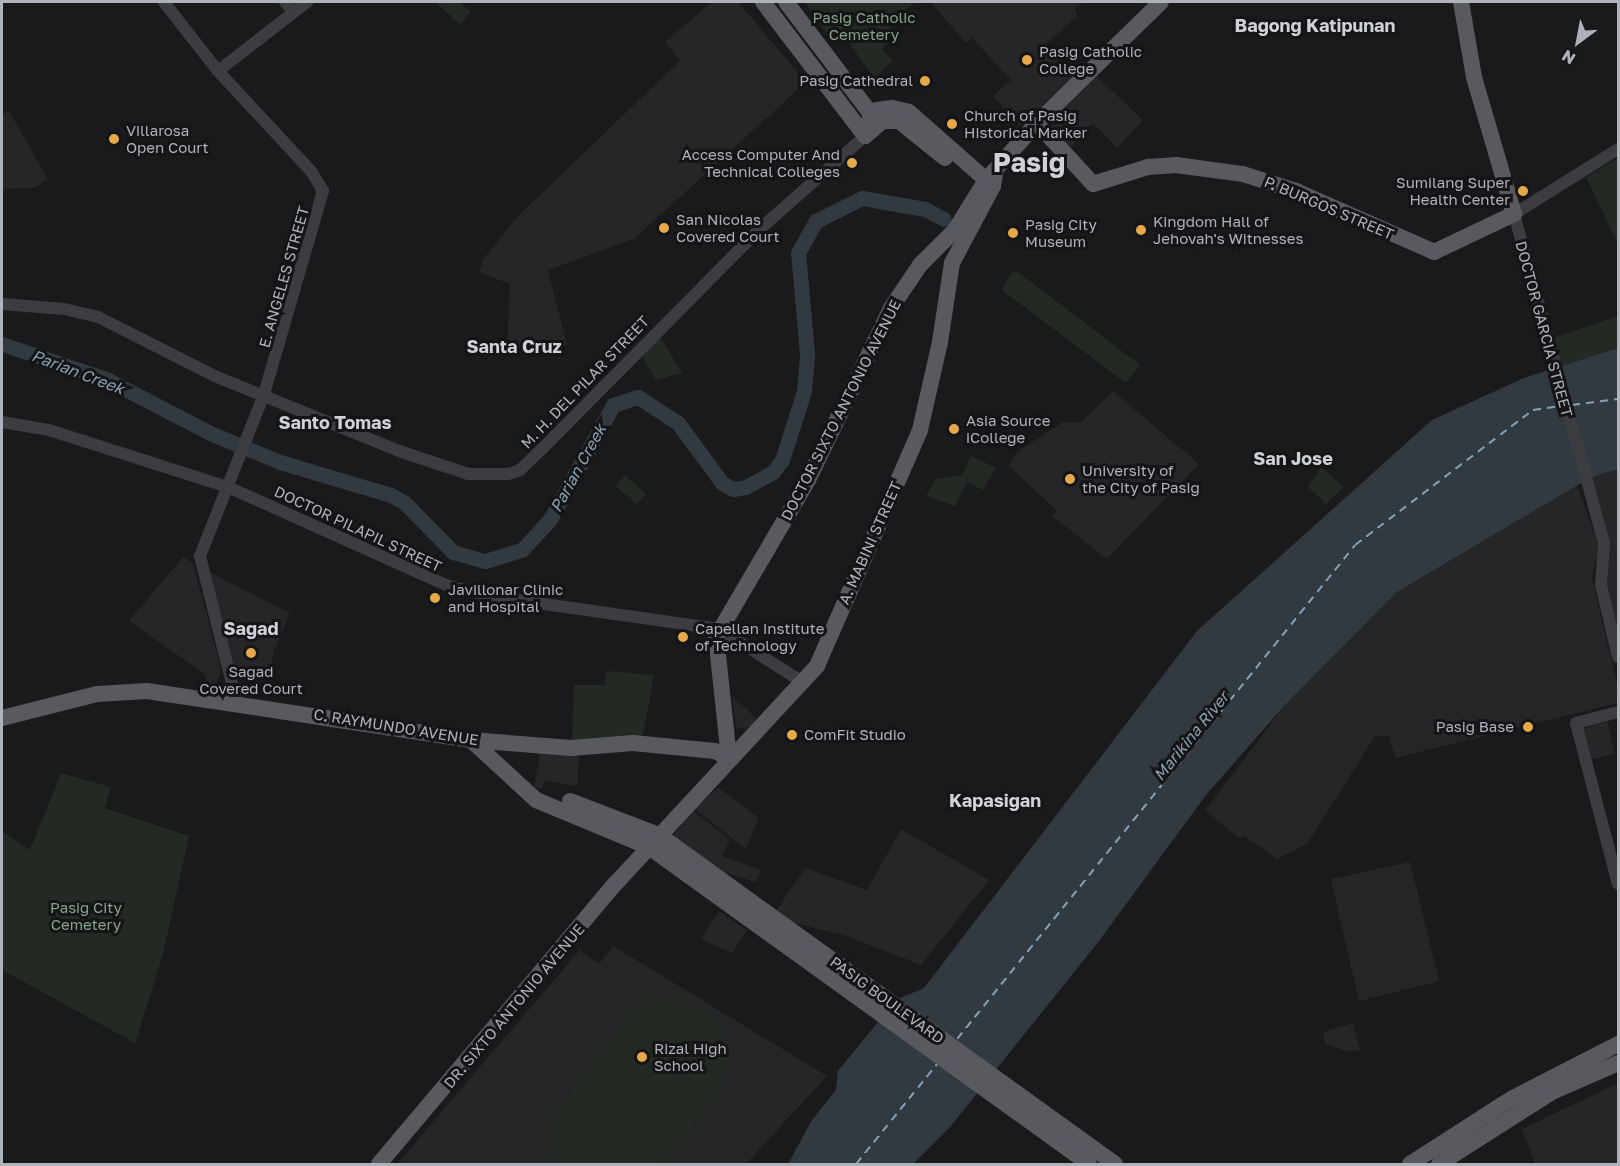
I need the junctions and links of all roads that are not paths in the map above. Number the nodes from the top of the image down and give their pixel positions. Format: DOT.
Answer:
graph roads {
  1 [pos="164,2"];
  2 [pos="285,2"];
  3 [pos="307,2"];
  4 [pos="763,2"];
  5 [pos="786,2"];
  6 [pos="1161,2"];
  7 [pos="1461,2"];
  8 [pos="294,12"];
  9 [pos="218,71"];
  10 [pos="875,119"];
  11 [pos="1037,123"];
  12 [pos="865,136"];
  13 [pos="1618,149"];
  14 [pos="989,185"];
  15 [pos="1509,195"];
  16 [pos="1514,214"];
  17 [pos="1495,223"];
  18 [pos="2,304"];
  19 [pos="263,397"];
  20 [pos="2,422"];
  21 [pos="228,487"];
  22 [pos="719,630"];
  23 [pos="1618,657"];
  24 [pos="804,683"];
  25 [pos="97,694"];
  26 [pos="237,703"];
  27 [pos="2,709"];
  28 [pos="1618,712"];
  29 [pos="2,718"];
  30 [pos="471,740"];
  31 [pos="729,758"];
  32 [pos="654,841"];
  33 [pos="1618,884"];
  34 [pos="845,981"];
  35 [pos="1618,1044"];
  36 [pos="1618,1053"];
  37 [pos="1618,1063"];
  38 [pos="1618,1069"];
  39 [pos="1436,1145"];
  40 [pos="379,1164"];
  41 [pos="1089,1164"];
  42 [pos="1115,1164"];
  43 [pos="1410,1164"];
  44 [pos="1422,1164"];
  45 [pos="1440,1164"];
  46 [pos="1450,1164"];
  1 -- 9 [label="street"];
  2 -- 8 [label="street"];
  3 -- 8 [label="street"];
  4 -- 12 [label="main road"];
  5 -- 10 [label="main road"];
  6 -- 11 [label="main road"];
  7 -- 15 [label="main road, DOCTOR GARCIA STREET"];
  8 -- 9 [label="street"];
  9 -- 19 [label="street, E. ANGELES STREET"];
  10 -- 12 [label="main road"];
  10 -- 14 [label="main road"];
  11 -- 14 [label="main road"];
  11 -- 17 [label="main road, P. BURGOS STREET"];
  12 -- 19 [label="street, M. H. DEL PILAR STREET"];
  13 -- 16 [label="street"];
  14 -- 22 [label="main road, DOCTOR SIXTO ANTONIO AVENUE"];
  14 -- 24 [label="main road, A. MABINI STREET"];
  15 -- 16 [label="main road, DOCTOR GARCIA STREET"];
  15 -- 17 [label="main road"];
  16 -- 17 [label="main road"];
  16 -- 23 [label="street, DOCTOR GARCIA STREET"];
  18 -- 19 [label="street, M. H. DEL PILAR STREET"];
  19 -- 21 [label="street, E. ANGELES STREET"];
  20 -- 21 [label="street, DOCTOR PILAPIL STREET"];
  21 -- 22 [label="street, DOCTOR PILAPIL STREET"];
  21 -- 26 [label="street, E. ANGELES STREET"];
  22 -- 24 [label="street, DOCTOR PILAPIL STREET"];
  22 -- 31 [label="main road, DOCTOR SIXTO ANTONIO AVENUE"];
  24 -- 31 [label="main road, A. MABINI STREET"];
  25 -- 26 [label="main road, C. RAYMUNDO AVENUE"];
  25 -- 27 [label="main road, C. RAYMUNDO AVENUE"];
  25 -- 29 [label="main road, C. RAYMUNDO AVENUE"];
  26 -- 30 [label="main road, C. RAYMUNDO AVENUE"];
  28 -- 33 [label="street"];
  30 -- 31 [label="main road, C. RAYMUNDO AVENUE"];
  30 -- 32 [label="main road, PASIG BOULEVARD"];
  31 -- 32 [label="main road, A. MABINI STREET"];
  32 -- 34 [label="main road, PASIG BOULEVARD"];
  32 -- 40 [label="main road, DR. SIXTO ANTONIO AVENUE"];
  34 -- 41 [label="main road, PASIG BOULEVARD"];
  34 -- 42 [label="main road, PASIG BOULEVARD"];
  35 -- 39 [label="main road"];
  36 -- 44 [label="main road"];
  37 -- 45 [label="main road"];
  38 -- 46 [label="main road"];
  39 -- 43 [label="main road"];
  39 -- 46 [label="main road"];
}
